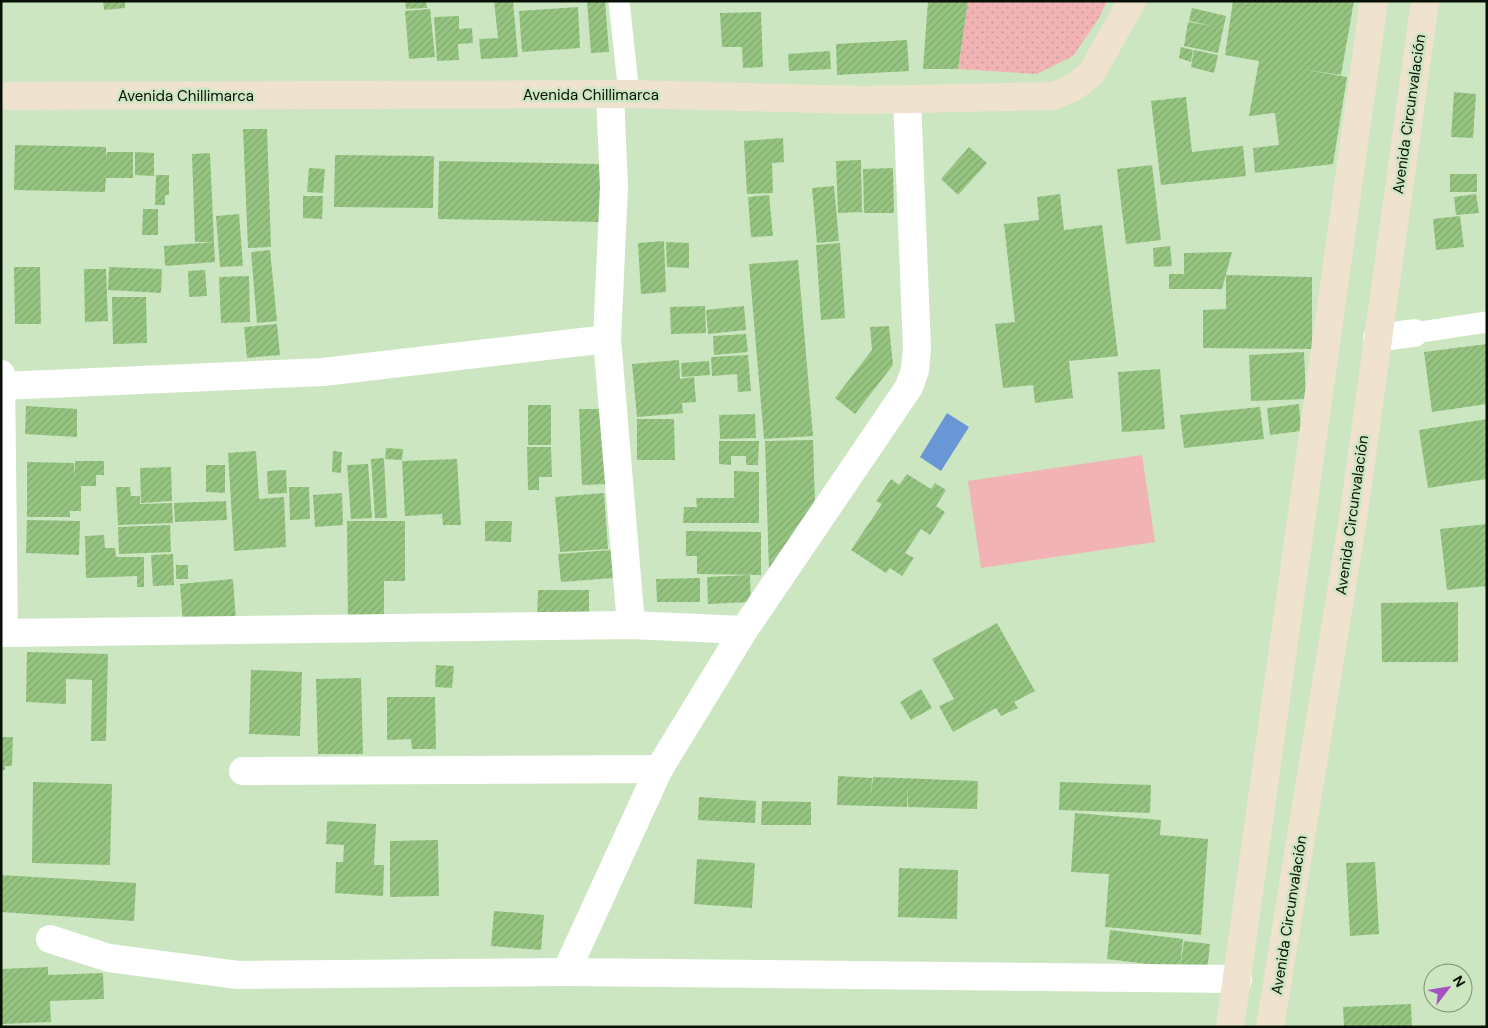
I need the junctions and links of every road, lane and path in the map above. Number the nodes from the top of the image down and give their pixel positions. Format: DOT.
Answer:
graph roads {
  1 [pos="619,1"];
  2 [pos="1132,1"];
  3 [pos="1374,1"];
  4 [pos="1425,1"];
  5 [pos="619,94"];
  6 [pos="1,96"];
  7 [pos="907,99"];
  8 [pos="1487,322"];
  9 [pos="1414,333"];
  10 [pos="1377,338"];
  11 [pos="607,339"];
  12 [pos="2,380"];
  13 [pos="631,625"];
  14 [pos="744,630"];
  15 [pos="659,769"];
  16 [pos="243,771"];
  17 [pos="50,939"];
  18 [pos="566,972"];
  19 [pos="1238,979"];
  20 [pos="1230,1027"];
  21 [pos="1270,1027"];
  1 -- 5 [label="lane"];
  2 -- 7 [label="main road, Avenida Chillimarca"];
  3 -- 19 [label="main road"];
  4 -- 10 [label="main road, Avenida Circunvalación"];
  5 -- 6 [label="main road, Avenida Chillimarca"];
  5 -- 7 [label="main road, Avenida Chillimarca"];
  5 -- 11 [label="street"];
  7 -- 14 [label="street"];
  8 -- 9 [label="lane"];
  9 -- 10 [label="street"];
  10 -- 21 [label="main road, Avenida Circunvalación"];
  11 -- 12 [label="street"];
  11 -- 13 [label="street"];
  12 -- 13 [label="street"];
  13 -- 14 [label="street"];
  14 -- 15 [label="street"];
  15 -- 16 [label="street"];
  15 -- 18 [label="street"];
  17 -- 18 [label="street"];
  18 -- 19 [label="street"];
  19 -- 20 [label="main road"];
}
